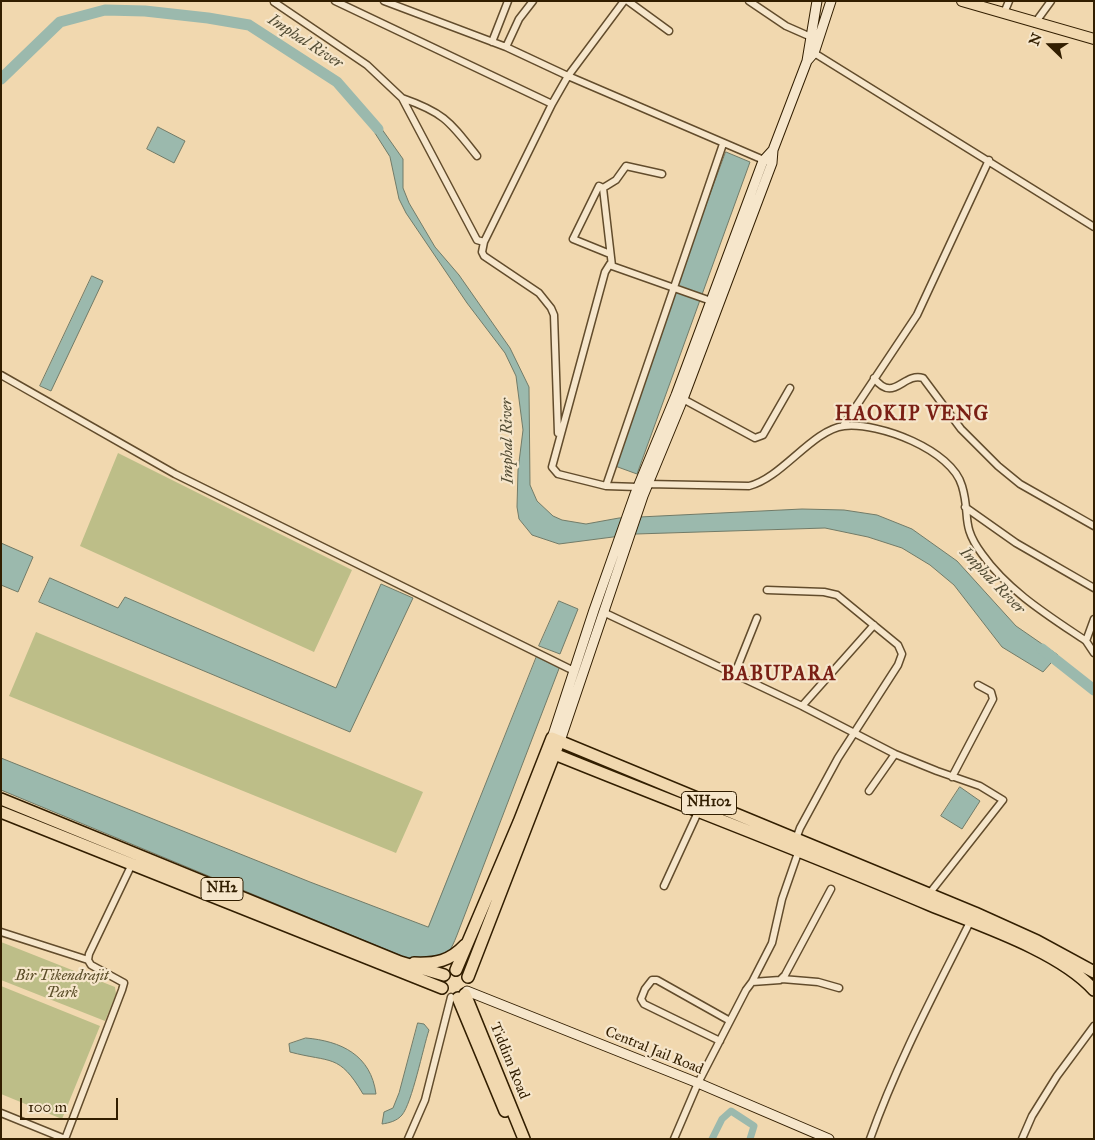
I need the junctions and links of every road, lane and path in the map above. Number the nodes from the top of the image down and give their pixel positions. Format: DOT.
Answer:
graph roads {
  1 [pos="336,1"];
  2 [pos="384,1"];
  3 [pos="508,1"];
  4 [pos="533,1"];
  5 [pos="626,1"];
  6 [pos="749,1"];
  7 [pos="818,1"];
  8 [pos="831,1"];
  9 [pos="962,1"];
  10 [pos="1009,1"];
  11 [pos="1051,1"];
  12 [pos="273,2"];
  13 [pos="1004,13"];
  14 [pos="1035,23"];
  15 [pos="669,31"];
  16 [pos="811,37"];
  17 [pos="1094,39"];
  18 [pos="492,42"];
  19 [pos="506,47"];
  20 [pos="811,51"];
  21 [pos="568,76"];
  22 [pos="402,98"];
  23 [pos="552,104"];
  24 [pos="723,144"];
  25 [pos="477,156"];
  26 [pos="989,160"];
  27 [pos="767,162"];
  28 [pos="662,174"];
  29 [pos="603,188"];
  30 [pos="1094,227"];
  31 [pos="484,242"];
  32 [pos="610,254"];
  33 [pos="610,264"];
  34 [pos="673,287"];
  35 [pos="711,300"];
  36 [pos="1,375"];
  37 [pos="874,378"];
  38 [pos="790,388"];
  39 [pos="683,399"];
  40 [pos="843,426"];
  41 [pos="558,440"];
  42 [pos="606,486"];
  43 [pos="641,490"];
  44 [pos="965,507"];
  45 [pos="1094,526"];
  46 [pos="1094,588"];
  47 [pos="767,590"];
  48 [pos="604,612"];
  49 [pos="757,618"];
  50 [pos="1094,620"];
  51 [pos="874,625"];
  52 [pos="1086,641"];
  53 [pos="1094,653"];
  54 [pos="574,671"];
  55 [pos="735,673"];
  56 [pos="978,685"];
  57 [pos="802,706"];
  58 [pos="855,732"];
  59 [pos="556,739"];
  60 [pos="551,753"];
  61 [pos="895,754"];
  62 [pos="952,777"];
  63 [pos="641,780"];
  64 [pos="869,791"];
  65 [pos="1,799"];
  66 [pos="701,805"];
  67 [pos="1,812"];
  68 [pos="798,844"];
  69 [pos="132,864"];
  70 [pos="664,886"];
  71 [pos="831,889"];
  72 [pos="929,894"];
  73 [pos="973,917"];
  74 [pos="1,932"];
  75 [pos="468,942"];
  76 [pos="88,960"];
  77 [pos="400,962"];
  78 [pos="456,970"];
  79 [pos="1094,972"];
  80 [pos="444,975"];
  81 [pos="468,977"];
  82 [pos="782,979"];
  83 [pos="752,982"];
  84 [pos="442,988"];
  85 [pos="839,988"];
  86 [pos="1094,990"];
  87 [pos="460,995"];
  88 [pos="730,1021"];
  89 [pos="1094,1026"];
  90 [pos="720,1041"];
  91 [pos="698,1083"];
  92 [pos="1,1113"];
  93 [pos="812,1136"];
  94 [pos="65,1139"];
  95 [pos="408,1139"];
  96 [pos="516,1139"];
  97 [pos="524,1139"];
  98 [pos="674,1139"];
  99 [pos="829,1139"];
  100 [pos="870,1139"];
  101 [pos="1022,1139"];
  1 -- 23 [label="street"];
  2 -- 18 [label="street"];
  3 -- 18 [label="street"];
  4 -- 19 [label="street"];
  5 -- 15 [label="street"];
  5 -- 21 [label="street"];
  6 -- 16 [label="street"];
  7 -- 16 [label="street"];
  8 -- 20 [label="street"];
  9 -- 13 [label="main road"];
  10 -- 13 [label="street"];
  11 -- 14 [label="street"];
  12 -- 22 [label="street"];
  13 -- 14 [label="main road"];
  14 -- 17 [label="main road"];
  16 -- 20 [label="street"];
  18 -- 19 [label="street"];
  19 -- 21 [label="street"];
  20 -- 26 [label="street"];
  20 -- 27 [label="street"];
  21 -- 23 [label="street"];
  21 -- 24 [label="street"];
  22 -- 25 [label="street"];
  22 -- 31 [label="street"];
  23 -- 31 [label="street"];
  24 -- 27 [label="street"];
  24 -- 34 [label="street"];
  26 -- 30 [label="street"];
  26 -- 37 [label="street"];
  27 -- 35 [label="street"];
  27 -- 39 [label="street"];
  28 -- 29 [label="street"];
  29 -- 32 [label="street"];
  29 -- 32 [label="street"];
  31 -- 41 [label="street"];
  32 -- 33 [label="street"];
  33 -- 34 [label="street"];
  33 -- 41 [label="street"];
  34 -- 35 [label="street"];
  34 -- 42 [label="street"];
  35 -- 43 [label="street"];
  36 -- 54 [label="street"];
  37 -- 40 [label="street"];
  37 -- 45 [label="street"];
  38 -- 39 [label="street"];
  39 -- 43 [label="street"];
  40 -- 43 [label="street"];
  40 -- 44 [label="street"];
  41 -- 42 [label="street"];
  42 -- 43 [label="street"];
  43 -- 48 [label="street"];
  43 -- 54 [label="street"];
  44 -- 46 [label="street"];
  44 -- 52 [label="street"];
  47 -- 51 [label="street"];
  48 -- 55 [label="street"];
  48 -- 59 [label="street"];
  49 -- 55 [label="street"];
  50 -- 52 [label="street"];
  51 -- 57 [label="street"];
  51 -- 58 [label="street"];
  52 -- 53 [label="street"];
  54 -- 59 [label="street"];
  55 -- 57 [label="street"];
  56 -- 62 [label="street"];
  57 -- 58 [label="street"];
  58 -- 61 [label="street"];
  58 -- 68 [label="street"];
  59 -- 60 [label="highway"];
  59 -- 63 [label="highway, NH102"];
  60 -- 63 [label="highway, NH102"];
  60 -- 75 [label="highway"];
  60 -- 81 [label="highway"];
  61 -- 62 [label="street"];
  61 -- 64 [label="street"];
  62 -- 72 [label="street"];
  63 -- 66 [label="highway, NH102"];
  65 -- 77 [label="highway, NH2"];
  66 -- 68 [label="highway, NH102"];
  66 -- 70 [label="street"];
  67 -- 69 [label="highway, NH2"];
  68 -- 72 [label="highway, NH102"];
  68 -- 73 [label="highway, NH102"];
  68 -- 83 [label="street"];
  69 -- 76 [label="street"];
  69 -- 84 [label="highway, NH2"];
  71 -- 82 [label="street"];
  72 -- 73 [label="highway, NH102"];
  73 -- 79 [label="highway, NH102"];
  73 -- 86 [label="highway, NH102"];
  73 -- 100 [label="street"];
  74 -- 76 [label="street"];
  75 -- 77 [label="highway"];
  75 -- 78 [label="highway"];
  76 -- 94 [label="street"];
  77 -- 80 [label="highway, NH2"];
  78 -- 80 [label="highway"];
  78 -- 81 [label="highway"];
  80 -- 84 [label="highway"];
  81 -- 87 [label="highway, NH2"];
  82 -- 83 [label="street"];
  82 -- 85 [label="street"];
  83 -- 88 [label="street"];
  84 -- 87 [label="highway, NH2"];
  87 -- 91 [label="street, Central Jail Road"];
  87 -- 95 [label="street"];
  87 -- 96 [label="highway, NH2"];
  87 -- 97 [label="highway, Tiddim Road / NH2"];
  88 -- 90 [label="street"];
  88 -- 90 [label="street"];
  89 -- 101 [label="street"];
  90 -- 91 [label="street"];
  91 -- 93 [label="street, Central Jail Road"];
  91 -- 98 [label="street"];
  92 -- 94 [label="street"];
  93 -- 99 [label="street, Central Jail Road"];
}
